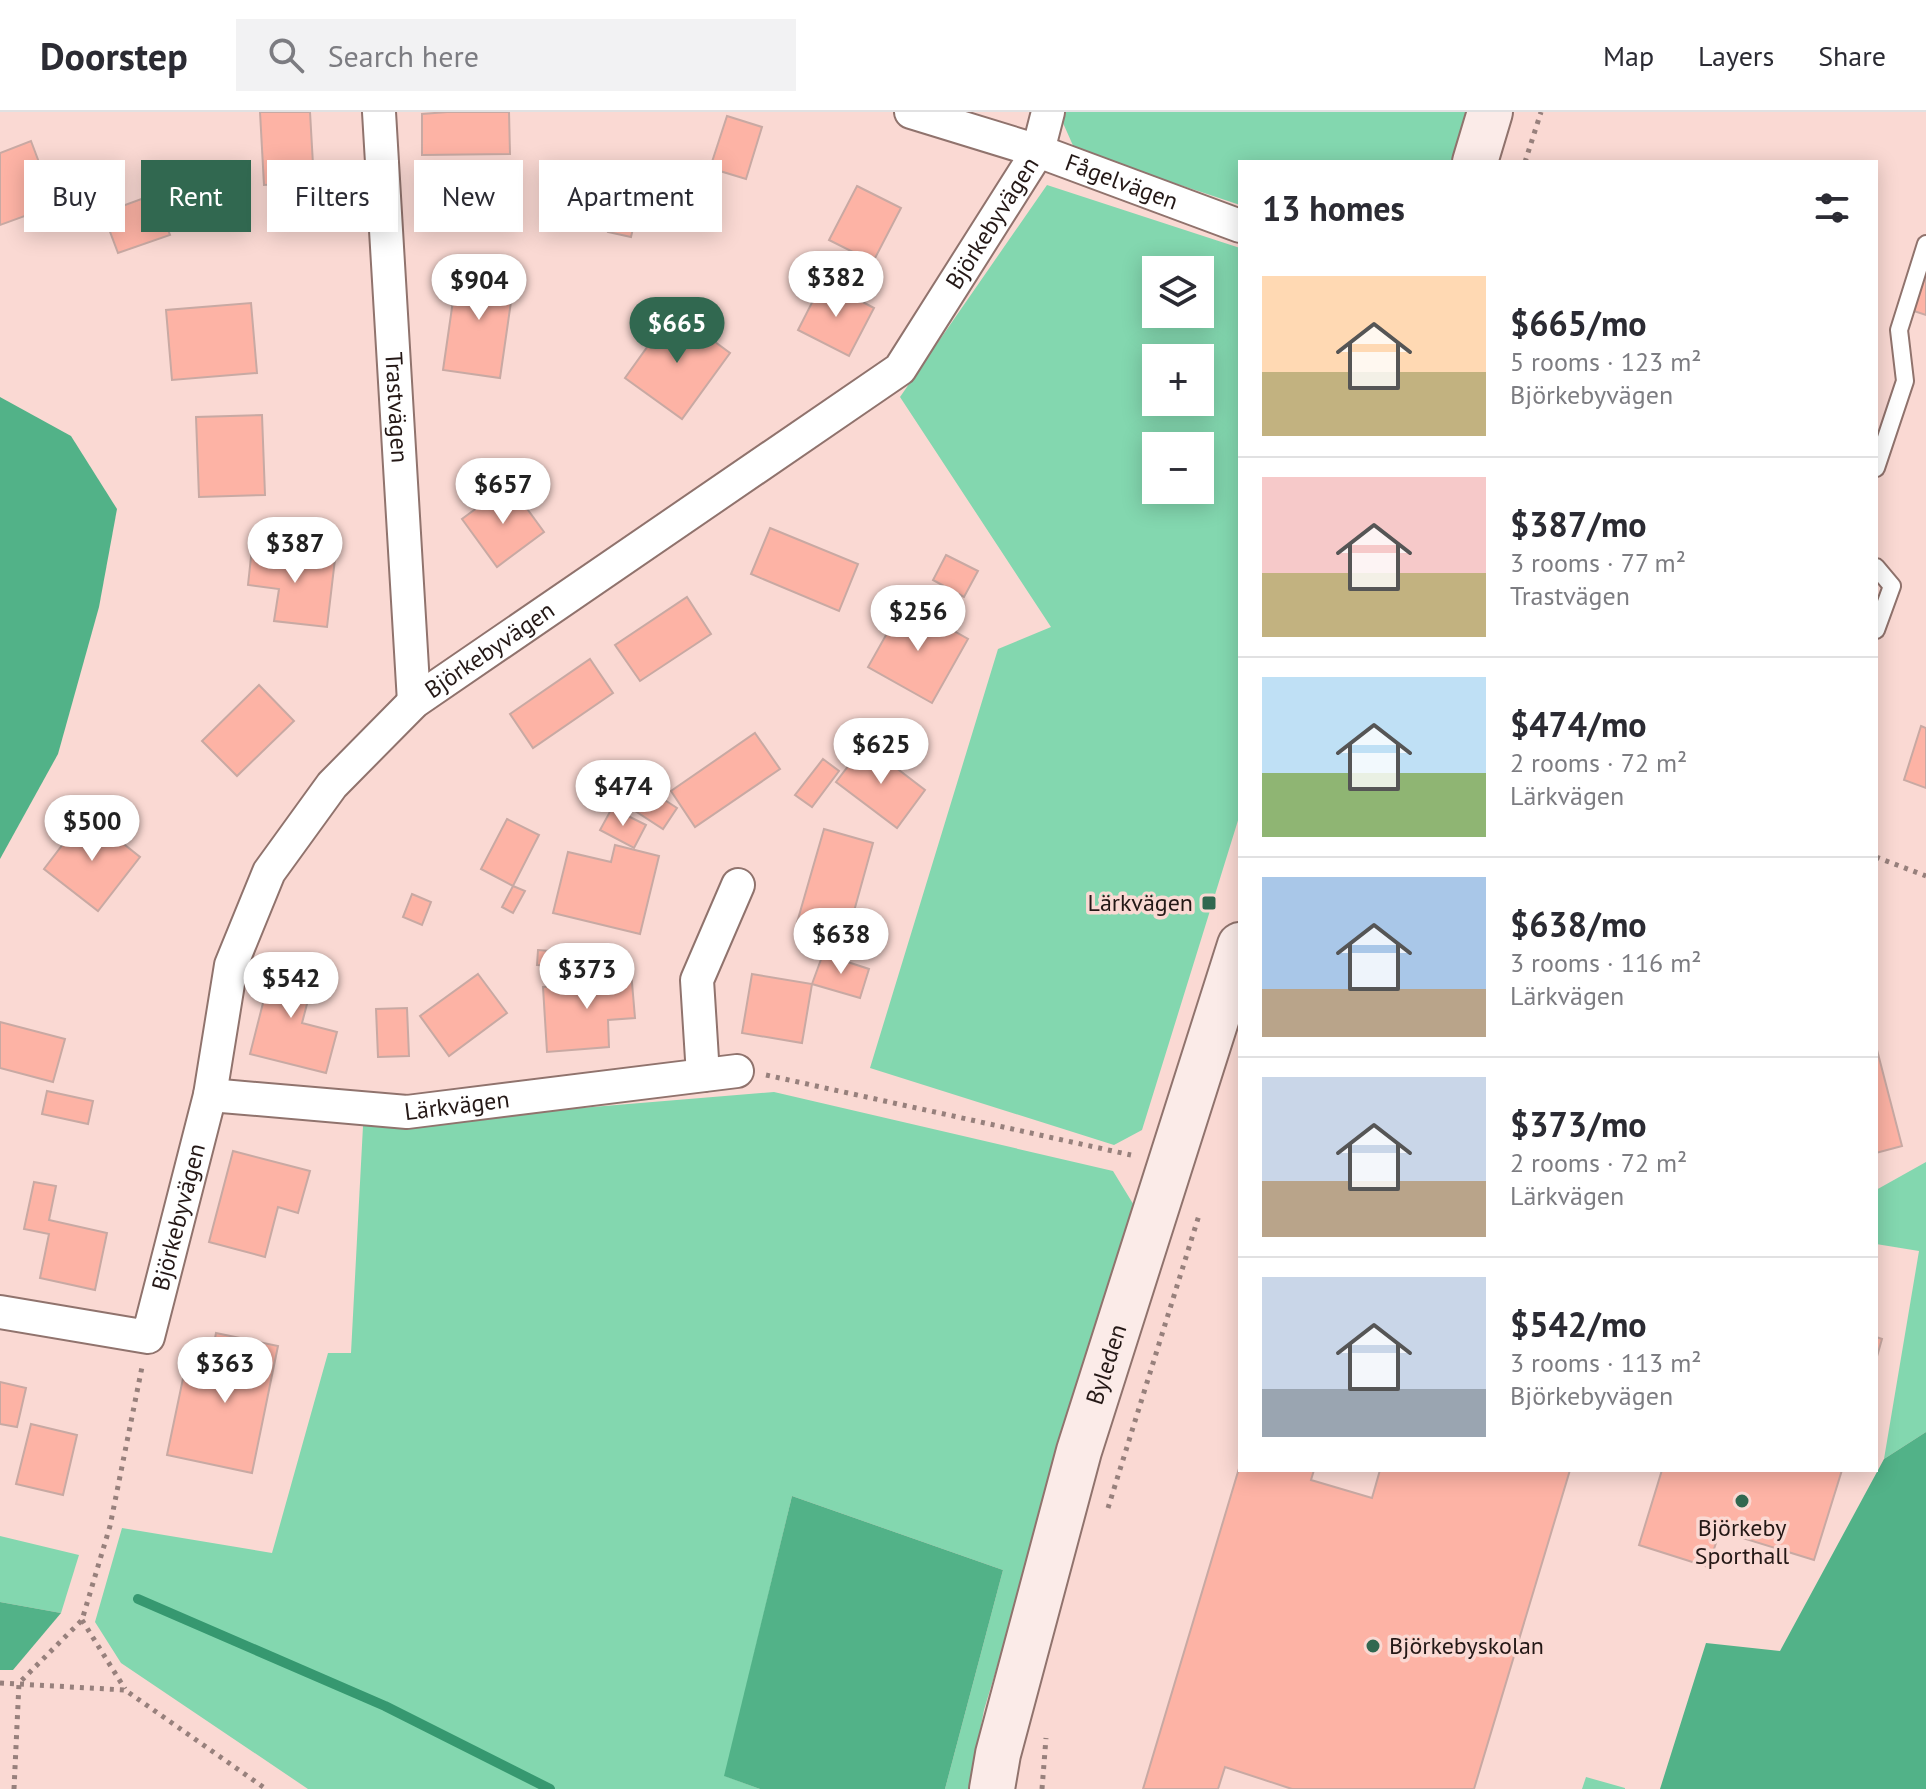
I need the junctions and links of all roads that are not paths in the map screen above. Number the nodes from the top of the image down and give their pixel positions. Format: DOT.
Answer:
graph roads {
  1 [pos="379,112"];
  2 [pos="911,112"];
  3 [pos="1048,112"];
  4 [pos="1490,112"];
  5 [pos="1038,151"];
  6 [pos="1476,160"];
  7 [pos="1238,225"];
  8 [pos="1926,244"];
  9 [pos="1878,462"];
  10 [pos="1878,569"];
  11 [pos="1878,624"];
  12 [pos="414,702"];
  13 [pos="738,885"];
  14 [pos="1238,951"];
  15 [pos="737,1071"];
  16 [pos="703,1075"];
  17 [pos="210,1095"];
  18 [pos="0,1312"];
  19 [pos="992,1789"];
  1 -- 12 [label="street, Trastvägen"];
  2 -- 5 [label="street, Fågelvägen"];
  3 -- 5 [label="street, Björkebyvägen"];
  4 -- 6 [label="street"];
  5 -- 7 [label="street, Fågelvägen"];
  5 -- 12 [label="street, Björkebyvägen"];
  8 -- 9 [label="lane"];
  10 -- 11 [label="lane"];
  12 -- 17 [label="street, Björkebyvägen"];
  13 -- 16 [label="street"];
  14 -- 19 [label="street, Byleden"];
  15 -- 16 [label="street, Lärkvägen"];
  16 -- 17 [label="street, Lärkvägen"];
  17 -- 18 [label="street, Björkebyvägen"];
}
